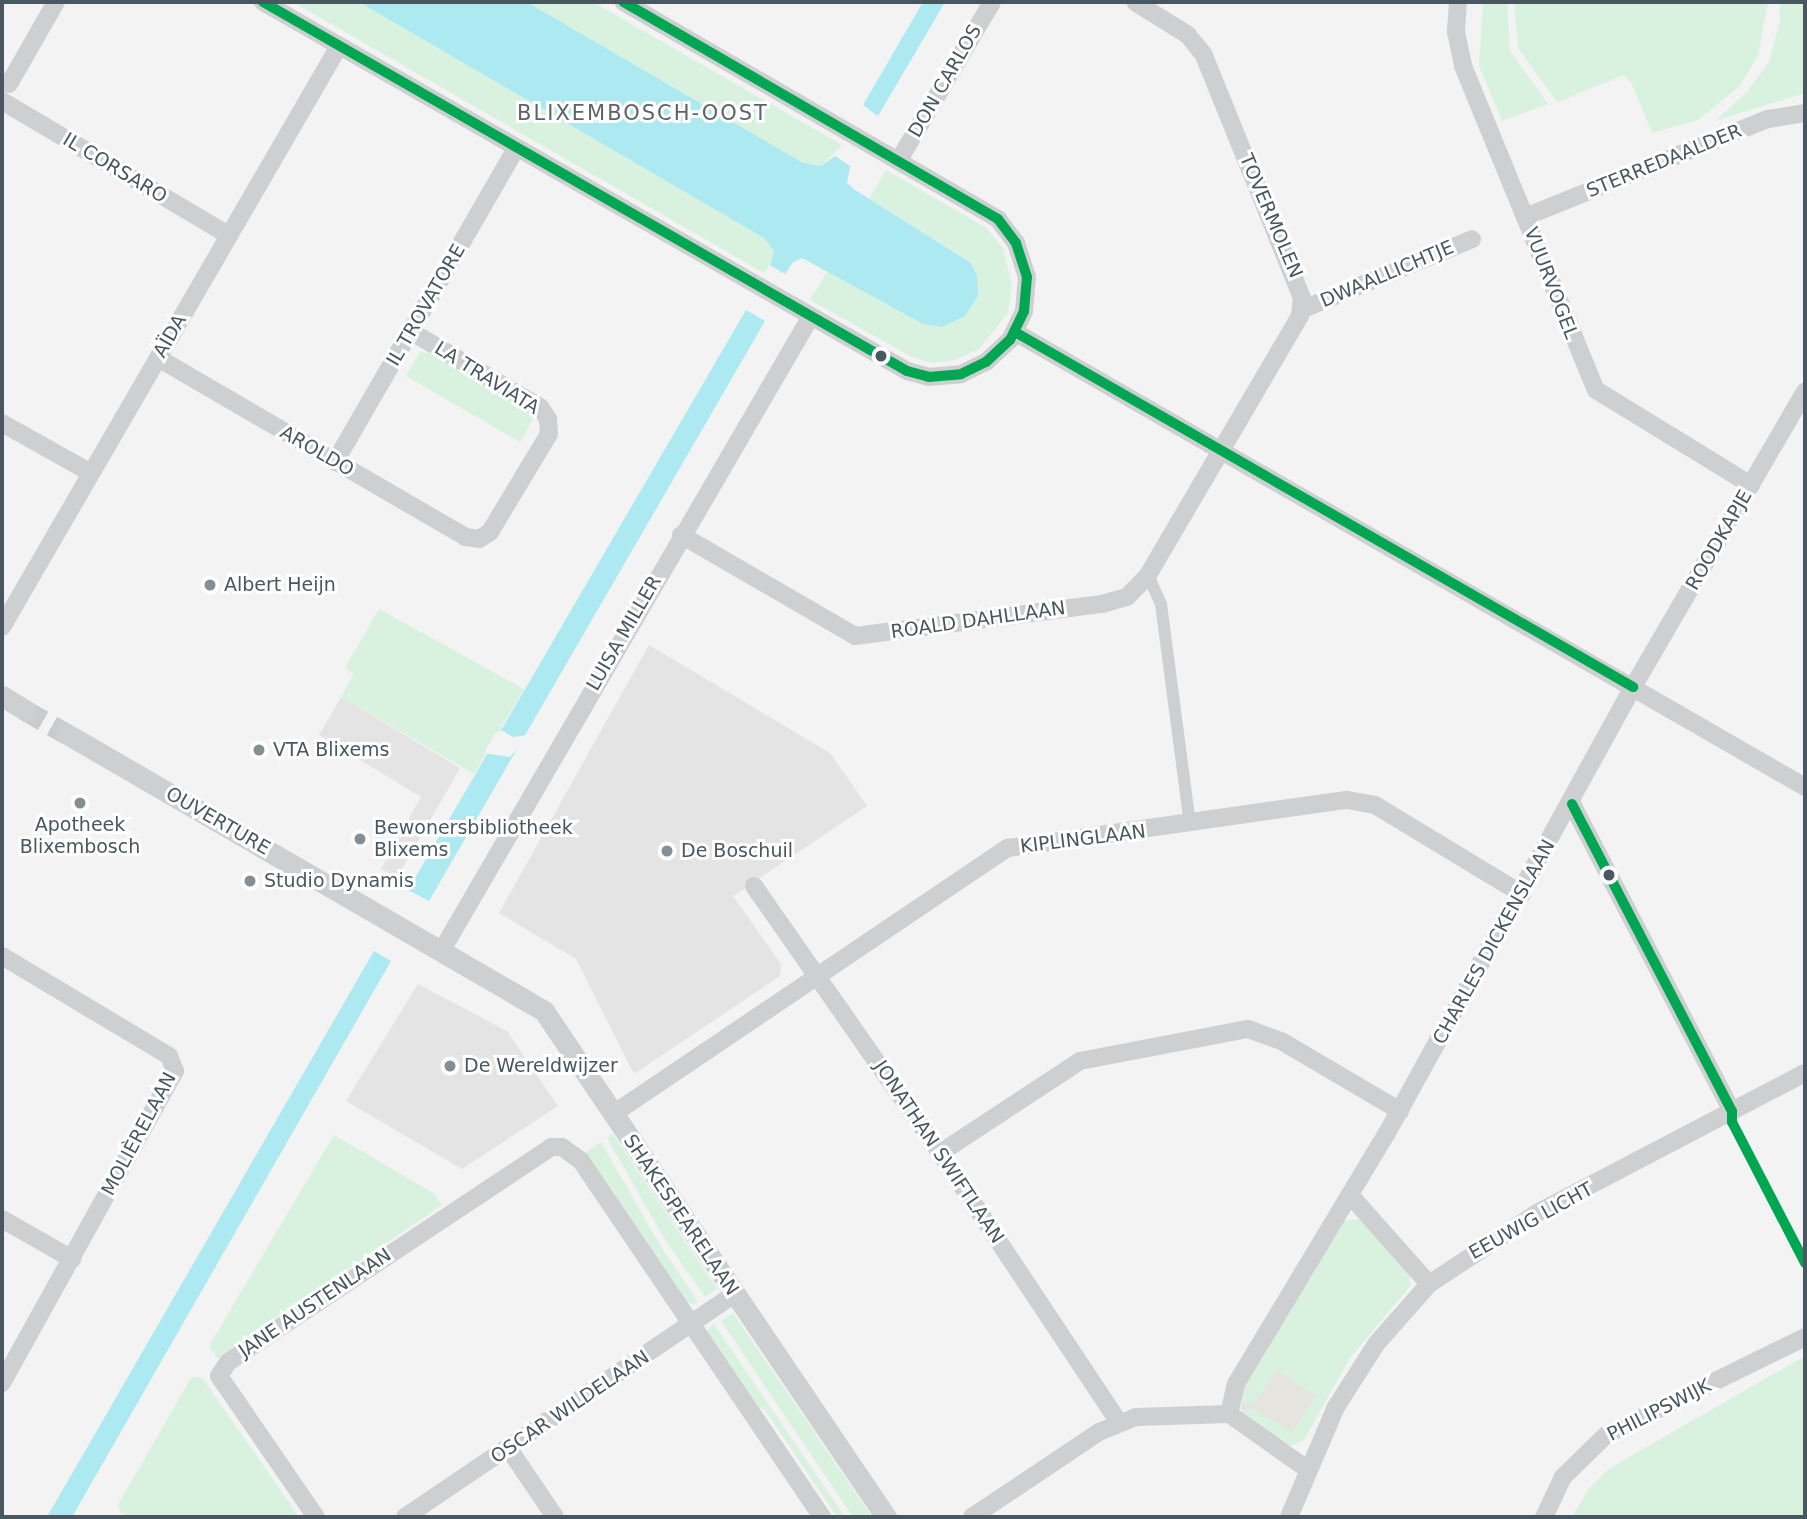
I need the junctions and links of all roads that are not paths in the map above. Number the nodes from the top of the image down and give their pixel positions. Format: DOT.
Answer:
graph roads {
  1 [pos="56,2"];
  2 [pos="263,2"];
  3 [pos="623,2"];
  4 [pos="992,2"];
  5 [pos="1135,2"];
  6 [pos="1458,2"];
  7 [pos="339,46"];
  8 [pos="5,93"];
  9 [pos="1805,113"];
  10 [pos="516,148"];
  11 [pos="899,160"];
  12 [pos="1525,217"];
  13 [pos="229,235"];
  14 [pos="1472,239"];
  15 [pos="1301,310"];
  16 [pos="810,318"];
  17 [pos="410,331"];
  18 [pos="1015,332"];
  19 [pos="158,358"];
  20 [pos="1805,391"];
  21 [pos="2,423"];
  22 [pos="1220,451"];
  23 [pos="335,461"];
  24 [pos="91,473"];
  25 [pos="1751,485"];
  26 [pos="681,535"];
  27 [pos="479,539"];
  28 [pos="1148,575"];
  29 [pos="2,627"];
  30 [pos="1633,687"];
  31 [pos="2,696"];
  32 [pos="25,710"];
  33 [pos="67,734"];
  34 [pos="1805,787"];
  35 [pos="1572,804"];
  36 [pos="1190,825"];
  37 [pos="754,886"];
  38 [pos="1522,894"];
  39 [pos="442,950"];
  40 [pos="2,956"];
  41 [pos="818,977"];
  42 [pos="1805,1073"];
  43 [pos="1399,1111"];
  44 [pos="1732,1111"];
  45 [pos="613,1114"];
  46 [pos="940,1153"];
  47 [pos="1350,1195"];
  48 [pos="2,1219"];
  49 [pos="72,1259"];
  50 [pos="1429,1284"];
  51 [pos="734,1294"];
  52 [pos="691,1325"];
  53 [pos="1805,1337"];
  54 [pos="2,1383"];
  55 [pos="1229,1414"];
  56 [pos="1118,1421"];
  57 [pos="509,1449"];
  58 [pos="1307,1469"];
  59 [pos="316,1517"];
  60 [pos="405,1517"];
  61 [pos="555,1517"];
  62 [pos="822,1517"];
  63 [pos="886,1517"];
  64 [pos="972,1517"];
  65 [pos="1289,1517"];
  66 [pos="1544,1517"];
  1 -- 8 [label="street"];
  2 -- 7 [label="street"];
  3 -- 11 [label="street"];
  4 -- 11 [label="street, DON CARLOS"];
  5 -- 15 [label="street, TOVERMOLEN"];
  6 -- 12 [label="street, VUURVOGEL"];
  7 -- 10 [label="street"];
  7 -- 13 [label="street, AÏDA"];
  8 -- 13 [label="street, IL CORSARO"];
  9 -- 12 [label="street, STERREDAALDER"];
  10 -- 16 [label="street"];
  10 -- 17 [label="street, IL TROVATORE"];
  11 -- 18 [label="street"];
  12 -- 25 [label="street, VUURVOGEL"];
  13 -- 19 [label="street, AÏDA"];
  14 -- 15 [label="street, DWAALLICHTJE"];
  15 -- 22 [label="street"];
  16 -- 18 [label="street"];
  16 -- 26 [label="street, LUISA MILLER"];
  17 -- 23 [label="street, IL TROVATORE"];
  17 -- 27 [label="street, LA TRAVIATA"];
  18 -- 22 [label="street"];
  19 -- 23 [label="street, AROLDO"];
  19 -- 24 [label="street, AÏDA"];
  20 -- 25 [label="street, ROODKAPJE"];
  21 -- 24 [label="street"];
  22 -- 28 [label="street, ROALD DAHLLAAN"];
  22 -- 30 [label="street"];
  23 -- 27 [label="street, AROLDO"];
  24 -- 29 [label="street, AÏDA"];
  25 -- 30 [label="street, ROODKAPJE"];
  26 -- 28 [label="street, ROALD DAHLLAAN"];
  26 -- 39 [label="street, LUISA MILLER"];
  28 -- 36 [label="street"];
  30 -- 34 [label="street"];
  30 -- 35 [label="street, CHARLES DICKENSLAAN"];
  31 -- 32 [label="street"];
  33 -- 39 [label="street, OUVERTURE"];
  35 -- 38 [label="street, CHARLES DICKENSLAAN"];
  35 -- 44 [label="street"];
  36 -- 38 [label="street, KIPLINGLAAN"];
  36 -- 41 [label="street, KIPLINGLAAN"];
  37 -- 41 [label="street, JONATHAN SWIFTLAAN"];
  38 -- 43 [label="street, CHARLES DICKENSLAAN"];
  39 -- 45 [label="street, SHAKESPEARELAAN"];
  40 -- 49 [label="street, MOLIÈRELAAN"];
  41 -- 45 [label="street, KIPLINGLAAN"];
  41 -- 46 [label="street, JONATHAN SWIFTLAAN"];
  42 -- 44 [label="street, EEUWIG LICHT"];
  43 -- 46 [label="street"];
  43 -- 47 [label="street, CHARLES DICKENSLAAN"];
  44 -- 50 [label="street, EEUWIG LICHT"];
  45 -- 51 [label="street, SHAKESPEARELAAN"];
  46 -- 56 [label="street, JONATHAN SWIFTLAAN"];
  47 -- 50 [label="street"];
  47 -- 55 [label="street, CHARLES DICKENSLAAN"];
  48 -- 49 [label="street"];
  49 -- 54 [label="street, MOLIÈRELAAN"];
  50 -- 58 [label="street, EEUWIG LICHT"];
  51 -- 52 [label="street, OSCAR WILDELAAN"];
  51 -- 63 [label="street, SHAKESPEARELAAN"];
  52 -- 57 [label="street, OSCAR WILDELAAN"];
  52 -- 59 [label="street, JANE AUSTENLAAN"];
  52 -- 62 [label="street"];
  53 -- 66 [label="street, PHILIPSWIJK"];
  55 -- 56 [label="street"];
  55 -- 58 [label="street"];
  56 -- 64 [label="street"];
  57 -- 60 [label="street, OSCAR WILDELAAN"];
  57 -- 61 [label="street"];
  58 -- 65 [label="street, EEUWIG LICHT"];
}
